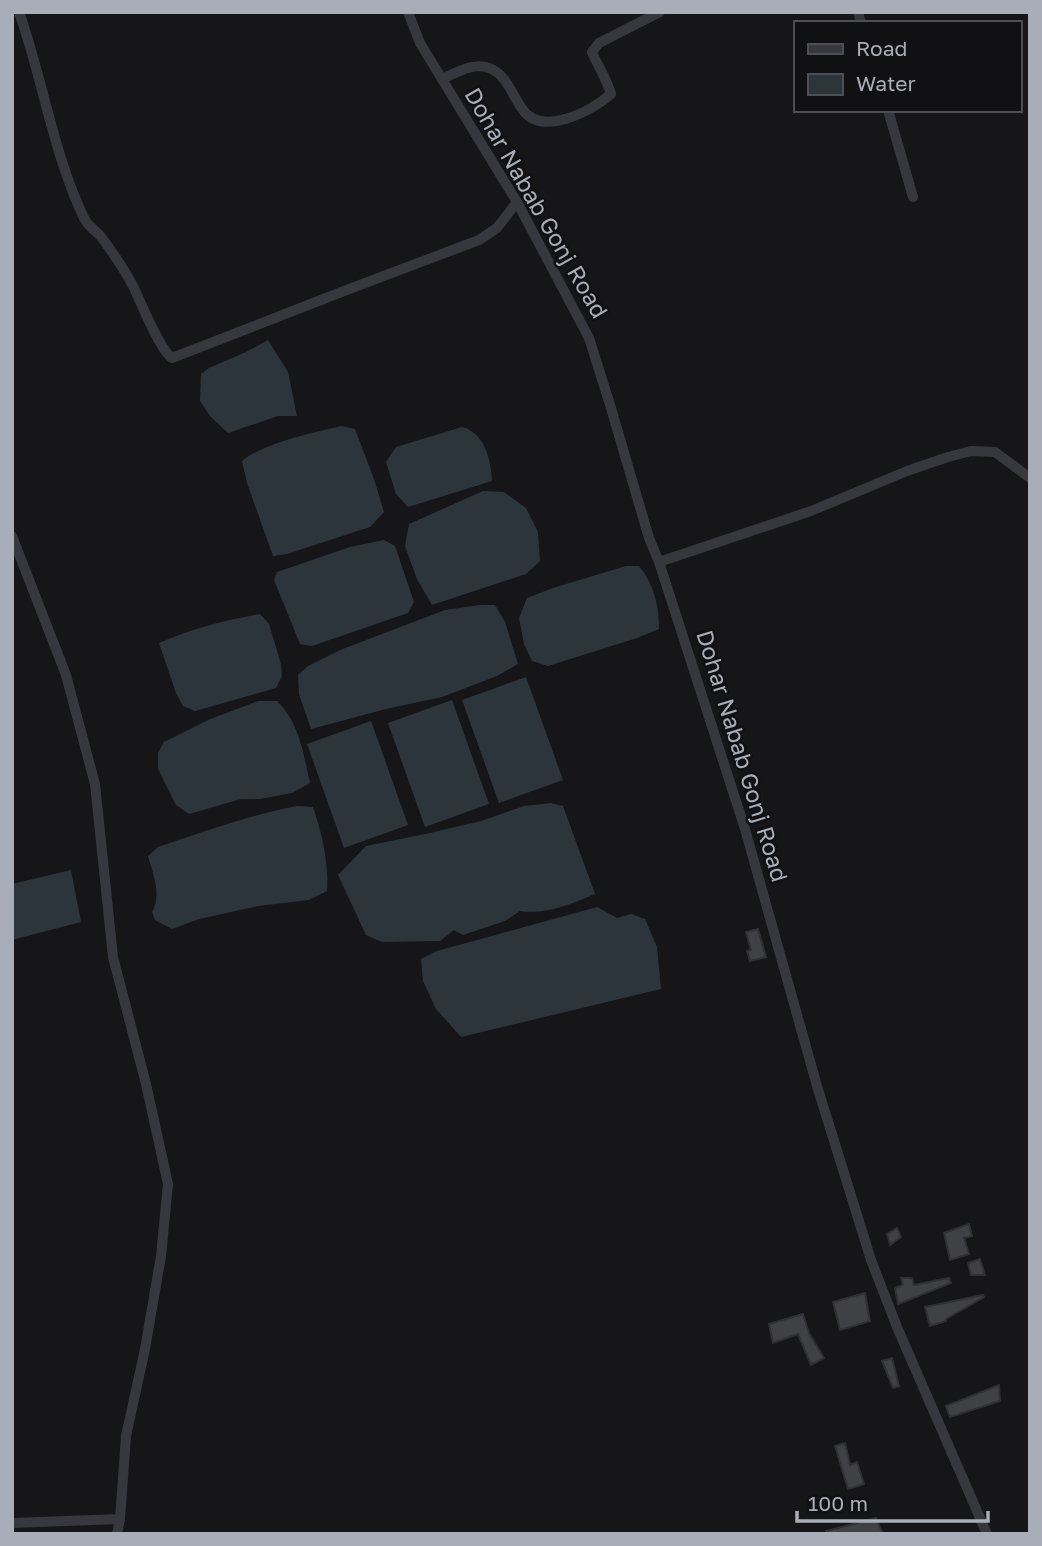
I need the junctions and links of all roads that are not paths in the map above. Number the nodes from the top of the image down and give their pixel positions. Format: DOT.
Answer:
graph roads {
  1 [pos="19,12"];
  2 [pos="408,12"];
  3 [pos="660,12"];
  4 [pos="442,79"];
  5 [pos="889,112"];
  6 [pos="914,197"];
  7 [pos="517,202"];
  8 [pos="1030,478"];
  9 [pos="12,536"];
  10 [pos="659,562"];
  11 [pos="120,1520"];
  12 [pos="12,1523"];
  13 [pos="117,1534"];
  14 [pos="987,1534"];
  1 -- 7 [label="street"];
  2 -- 4 [label="street, Dohar Nabab Gonj Road"];
  3 -- 4 [label="street"];
  4 -- 7 [label="street, Dohar Nabab Gonj Road"];
  5 -- 6 [label="street"];
  7 -- 10 [label="street, Dohar Nabab Gonj Road"];
  8 -- 10 [label="street"];
  9 -- 11 [label="street"];
  10 -- 14 [label="street, Dohar Nabab Gonj Road"];
  11 -- 12 [label="street"];
  11 -- 13 [label="street"];
}
